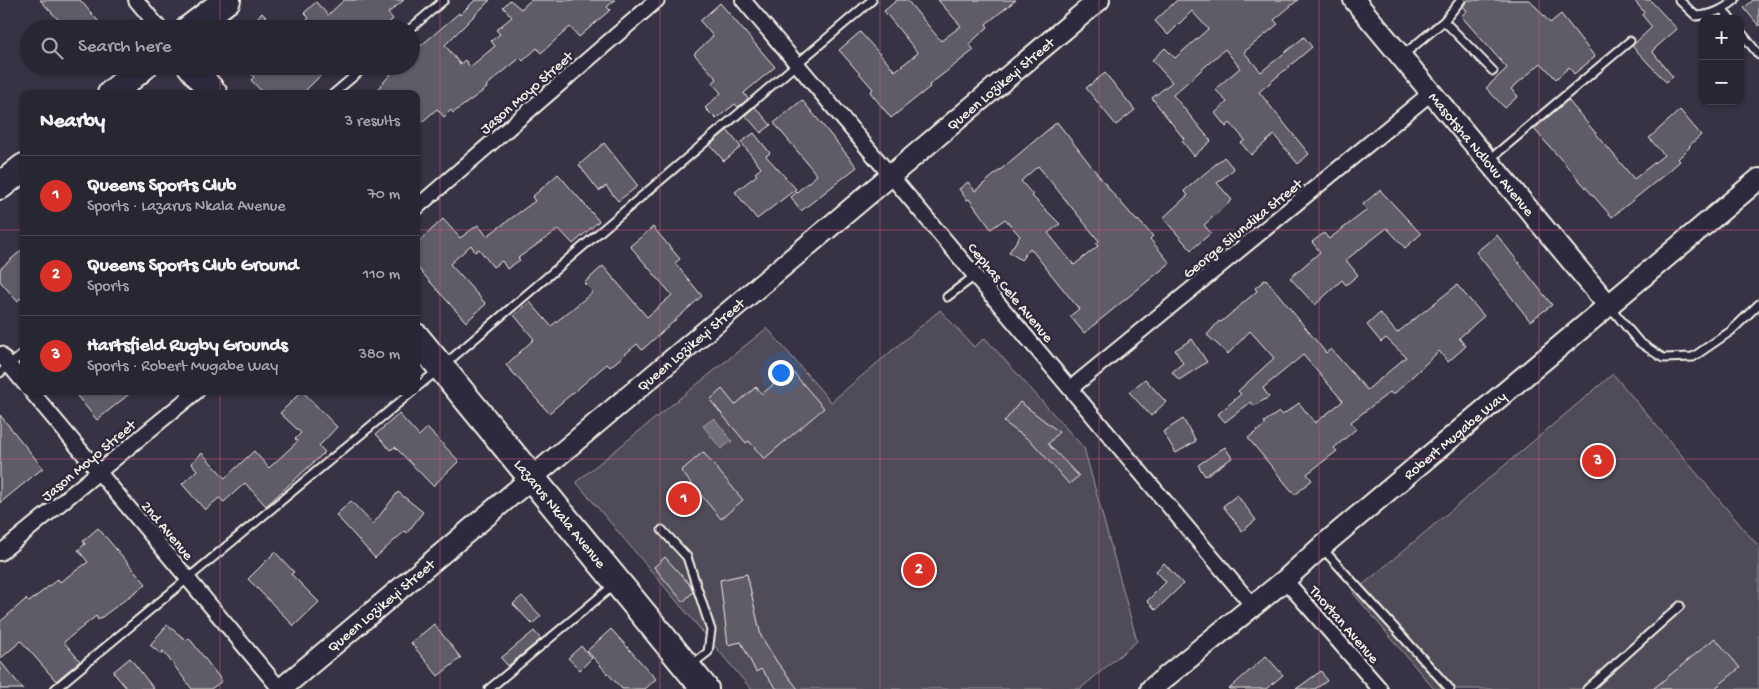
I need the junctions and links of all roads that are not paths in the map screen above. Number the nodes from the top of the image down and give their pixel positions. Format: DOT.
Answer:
graph roads {
  1 [pos="136,0"];
  2 [pos="226,0"];
  3 [pos="444,0"];
  4 [pos="657,0"];
  5 [pos="743,0"];
  6 [pos="872,0"];
  7 [pos="1100,0"];
  8 [pos="1354,0"];
  9 [pos="1461,0"];
  10 [pos="1679,0"];
  11 [pos="1735,0"];
  12 [pos="1723,10"];
  13 [pos="1727,15"];
  14 [pos="153,20"];
  15 [pos="200,20"];
  16 [pos="211,20"];
  17 [pos="420,20"];
  18 [pos="1444,21"];
  19 [pos="1744,36"];
  20 [pos="1630,41"];
  21 [pos="1759,55"];
  22 [pos="1402,56"];
  23 [pos="797,63"];
  24 [pos="1493,71"];
  25 [pos="133,75"];
  26 [pos="154,75"];
  27 [pos="198,75"];
  28 [pos="355,75"];
  29 [pos="116,90"];
  30 [pos="137,90"];
  31 [pos="211,90"];
  32 [pos="338,90"];
  33 [pos="1432,92"];
  34 [pos="1489,160"];
  35 [pos="20,170"];
  36 [pos="891,174"];
  37 [pos="1759,179"];
  38 [pos="0,186"];
  39 [pos="20,186"];
  40 [pos="0,202"];
  41 [pos="420,205"];
  42 [pos="976,275"];
  43 [pos="947,297"];
  44 [pos="1759,304"];
  45 [pos="1610,306"];
  46 [pos="420,342"];
  47 [pos="0,354"];
  48 [pos="20,357"];
  49 [pos="441,368"];
  50 [pos="5,370"];
  51 [pos="20,380"];
  52 [pos="420,385"];
  53 [pos="1071,388"];
  54 [pos="34,395"];
  55 [pos="192,395"];
  56 [pos="408,395"];
  57 [pos="98,472"];
  58 [pos="533,478"];
  59 [pos="662,530"];
  60 [pos="1321,547"];
  61 [pos="0,554"];
  62 [pos="187,578"];
  63 [pos="1285,580"];
  64 [pos="618,581"];
  65 [pos="1253,606"];
  66 [pos="1680,606"];
  67 [pos="688,668"];
  68 [pos="55,689"];
  69 [pos="281,689"];
  70 [pos="489,689"];
  71 [pos="705,689"];
  72 [pos="1151,689"];
  73 [pos="1380,689"];
  74 [pos="1450,689"];
  75 [pos="1587,689"];
  1 -- 14 [label="street"];
  2 -- 15 [label="highway"];
  2 -- 16 [label="highway"];
  3 -- 17 [label="lane"];
  4 -- 41 [label="street, Jason Moyo Street"];
  5 -- 23 [label="street, Cephas Cele Avenue"];
  6 -- 23 [label="lane"];
  7 -- 36 [label="street, Queen Lozikeyi Street"];
  8 -- 22 [label="street, Masotsha Ndlovu Avenue"];
  9 -- 18 [label="lane"];
  10 -- 12 [label="lane"];
  11 -- 12 [label="lane"];
  12 -- 13 [label="lane"];
  18 -- 22 [label="lane"];
  18 -- 24 [label="lane"];
  19 -- 21 [label="lane"];
  20 -- 34 [label="lane"];
  22 -- 33 [label="street, Masotsha Ndlovu Avenue"];
  23 -- 36 [label="street, Cephas Cele Avenue"];
  23 -- 49 [label="lane"];
  25 -- 29 [label="highway"];
  26 -- 30 [label="highway"];
  27 -- 31 [label="highway"];
  28 -- 32 [label="lane"];
  33 -- 34 [label="street, Masotsha Ndlovu Avenue"];
  33 -- 53 [label="street, George Silundika Street"];
  34 -- 45 [label="street, Masotsha Ndlovu Avenue"];
  35 -- 38 [label="highway"];
  36 -- 42 [label="street, Cephas Cele Avenue"];
  36 -- 58 [label="street, Queen Lozikeyi Street"];
  37 -- 45 [label="street, Robert Mugabe Way"];
  39 -- 40 [label="highway"];
  42 -- 43 [label="lane"];
  42 -- 53 [label="street, Cephas Cele Avenue"];
  44 -- 45 [label="lane"];
  45 -- 60 [label="street, Robert Mugabe Way"];
  46 -- 49 [label="highway, Lazarus Nkala Avenue"];
  47 -- 50 [label="street"];
  48 -- 50 [label="lane"];
  49 -- 52 [label="lane"];
  49 -- 58 [label="highway, Lazarus Nkala Avenue"];
  50 -- 51 [label="street"];
  53 -- 65 [label="street, Cephas Cele Avenue"];
  54 -- 57 [label="street, 2nd Avenue"];
  55 -- 57 [label="street, Jason Moyo Street"];
  56 -- 62 [label="lane"];
  57 -- 61 [label="street, Jason Moyo Street"];
  57 -- 62 [label="street, 2nd Avenue"];
  58 -- 64 [label="highway, Lazarus Nkala Avenue"];
  58 -- 69 [label="street, Queen Lozikeyi Street"];
  59 -- 67 [label="lane"];
  60 -- 63 [label="street, Robert Mugabe Way"];
  60 -- 74 [label="lane"];
  62 -- 68 [label="lane"];
  62 -- 69 [label="street, 2nd Avenue"];
  63 -- 65 [label="street, Robert Mugabe Way"];
  63 -- 73 [label="street, Thortan Avenue"];
  64 -- 67 [label="highway, Lazarus Nkala Avenue"];
  64 -- 70 [label="lane"];
  65 -- 72 [label="street, Robert Mugabe Way"];
  66 -- 75 [label="lane"];
  67 -- 71 [label="highway, Lazarus Nkala Avenue"];
}
